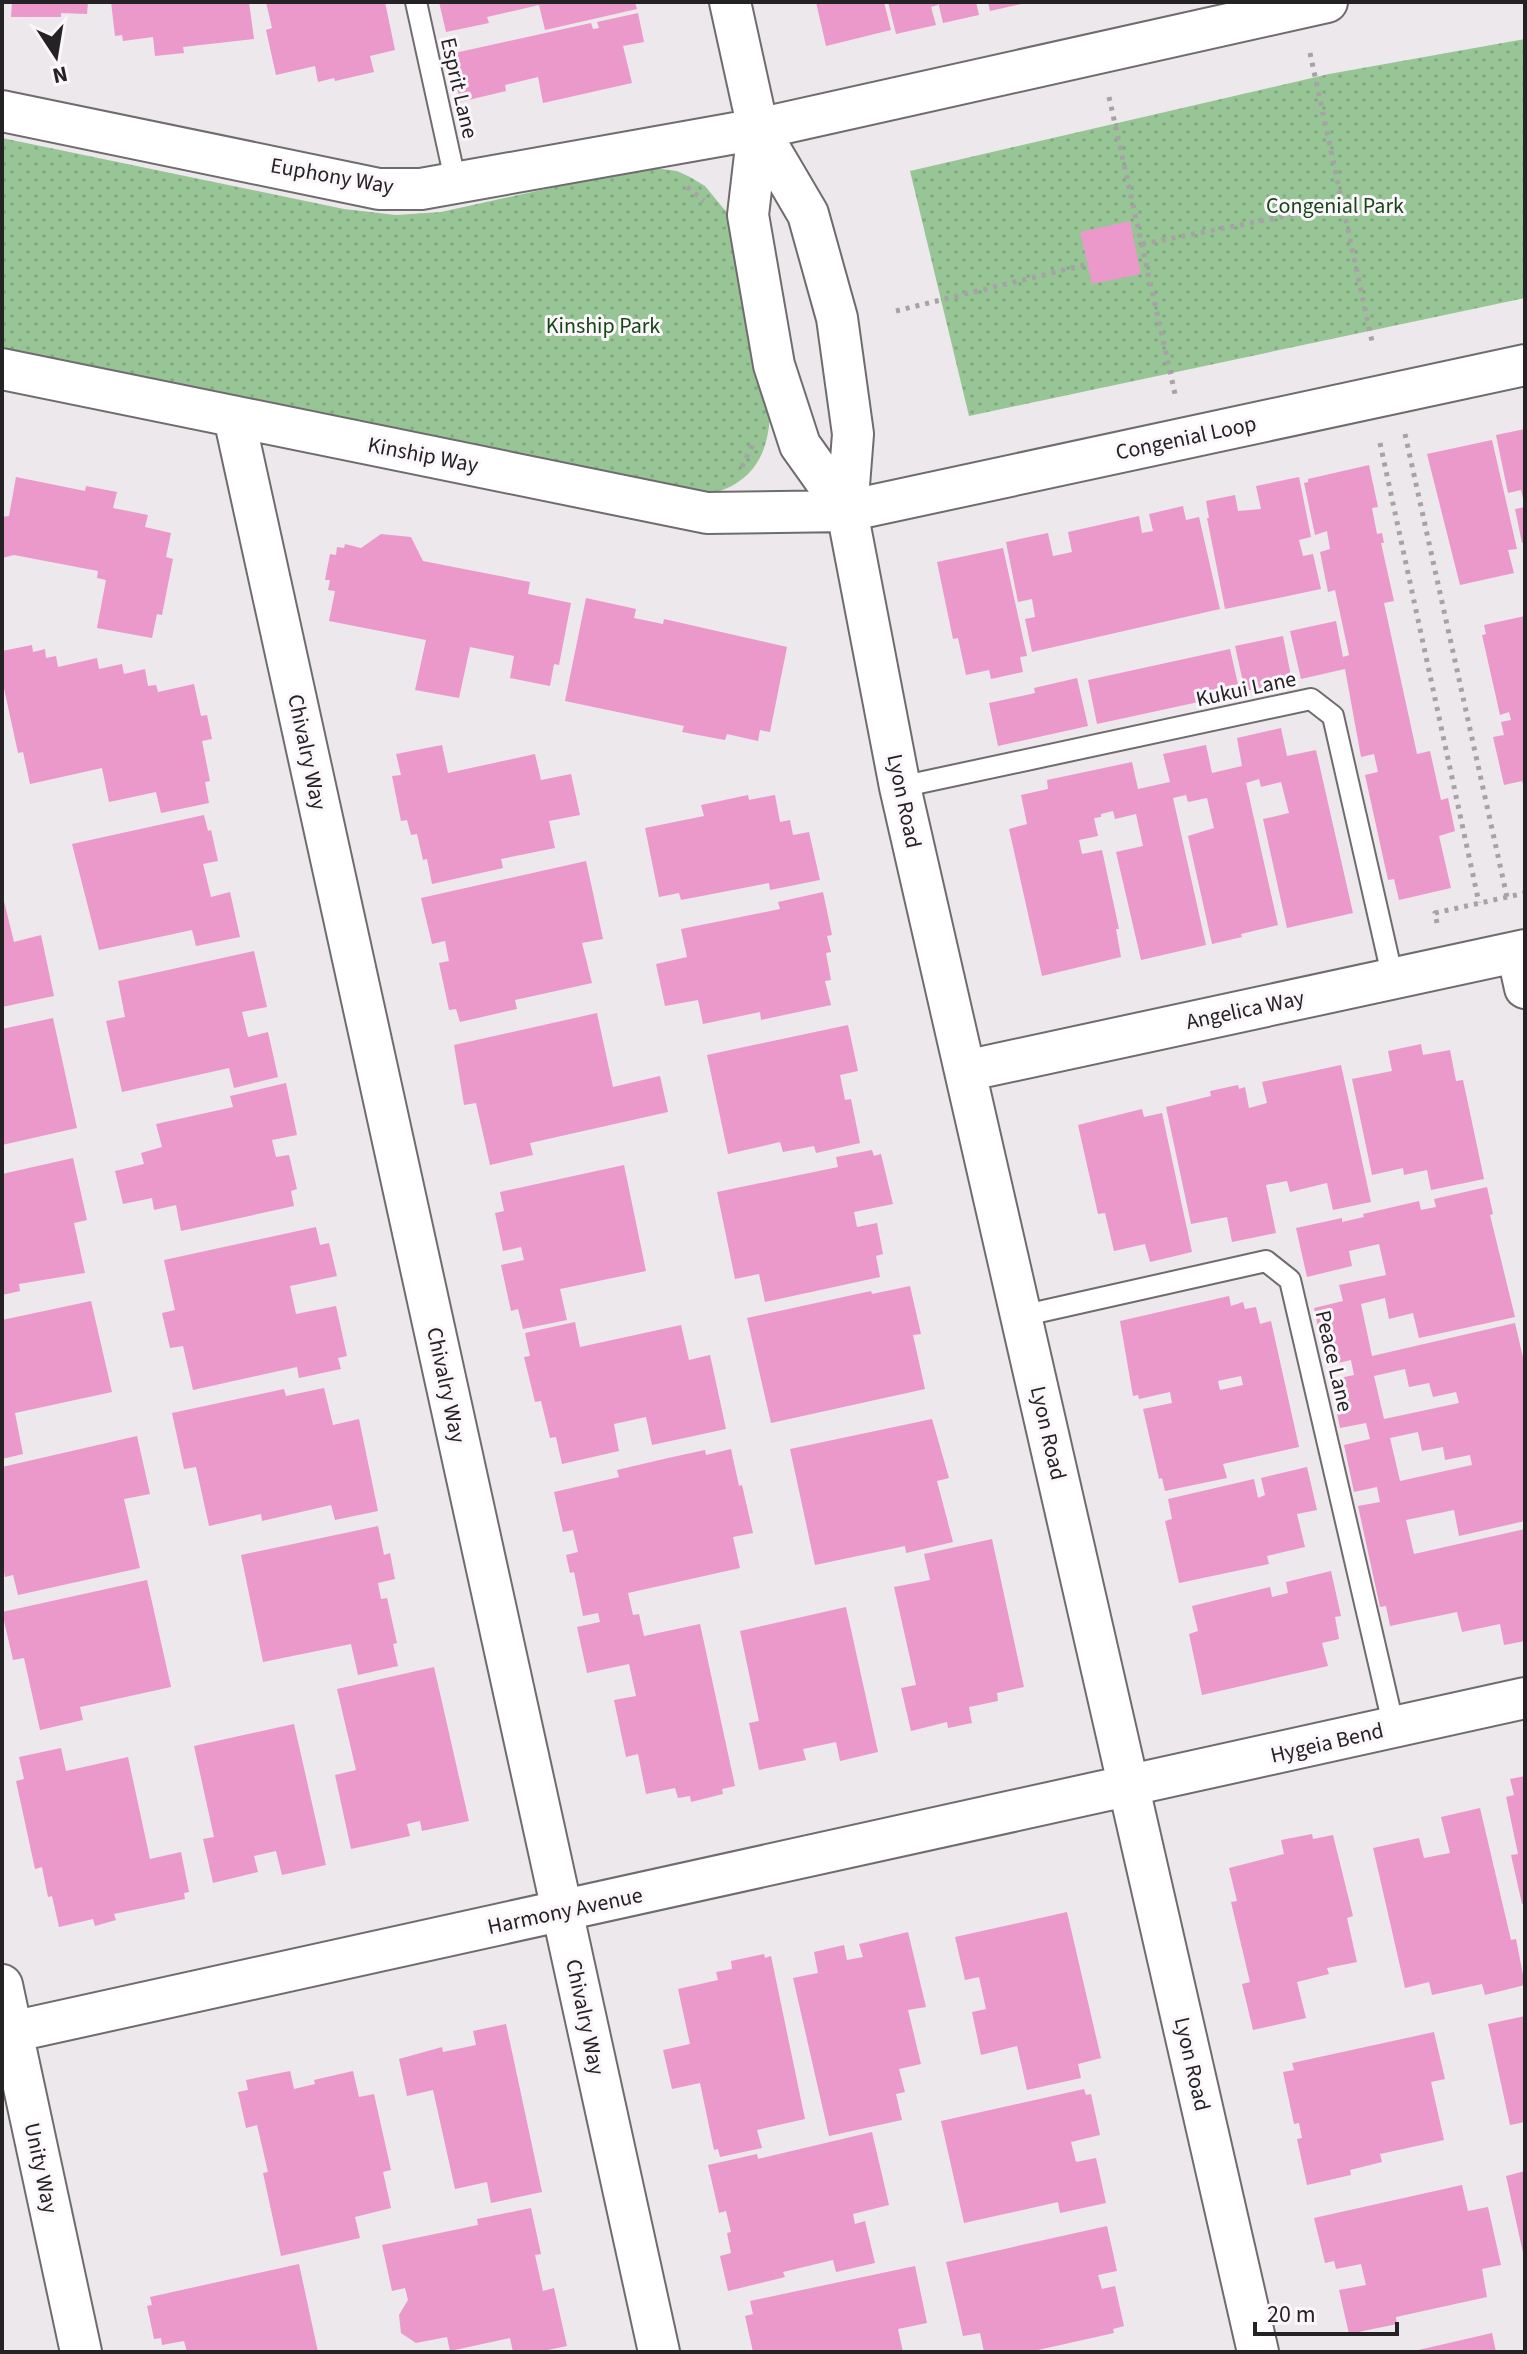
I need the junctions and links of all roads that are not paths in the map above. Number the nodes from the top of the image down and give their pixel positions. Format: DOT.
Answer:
graph roads {
  1 [pos="416,2"];
  2 [pos="730,2"];
  3 [pos="1327,2"];
  4 [pos="2,111"];
  5 [pos="758,129"];
  6 [pos="456,184"];
  7 [pos="1525,365"];
  8 [pos="2,369"];
  9 [pos="234,417"];
  10 [pos="847,511"];
  11 [pos="900,787"];
  12 [pos="1522,963"];
  13 [pos="1393,979"];
  14 [pos="965,1071"];
  15 [pos="1021,1316"];
  16 [pos="1525,1698"];
  17 [pos="1394,1728"];
  18 [pos="1129,1787"];
  19 [pos="562,1911"];
  20 [pos="2,1985"];
  21 [pos="7,2033"];
  22 [pos="81,2352"];
  23 [pos="659,2352"];
  24 [pos="1258,2352"];
  1 -- 6 [label="lane, Esprit Lane"];
  2 -- 5 [label="street, Lyon Road"];
  3 -- 5 [label="street"];
  4 -- 6 [label="street, Euphony Way"];
  5 -- 6 [label="street, Euphony Way"];
  5 -- 10 [label="street, Lyon Road"];
  5 -- 10 [label="street, Lyon Road"];
  7 -- 10 [label="street, Congenial Loop"];
  8 -- 9 [label="street, Kinship Way"];
  9 -- 10 [label="street, Kinship Way"];
  9 -- 19 [label="street, Chivalry Way"];
  10 -- 11 [label="street, Lyon Road"];
  11 -- 13 [label="lane, Kukui Lane"];
  11 -- 14 [label="street, Lyon Road"];
  12 -- 13 [label="street, Angelica Way"];
  13 -- 14 [label="street, Angelica Way"];
  14 -- 15 [label="street, Lyon Road"];
  15 -- 17 [label="lane, Peace Lane"];
  15 -- 18 [label="street, Lyon Road"];
  16 -- 17 [label="street, Hygeia Bend"];
  17 -- 18 [label="street, Hygeia Bend"];
  18 -- 19 [label="street, Harmony Avenue"];
  18 -- 24 [label="street, Lyon Road"];
  19 -- 21 [label="street, Harmony Avenue"];
  19 -- 23 [label="street, Chivalry Way"];
  20 -- 21 [label="street, Unity Way"];
  21 -- 22 [label="street, Unity Way"];
}
